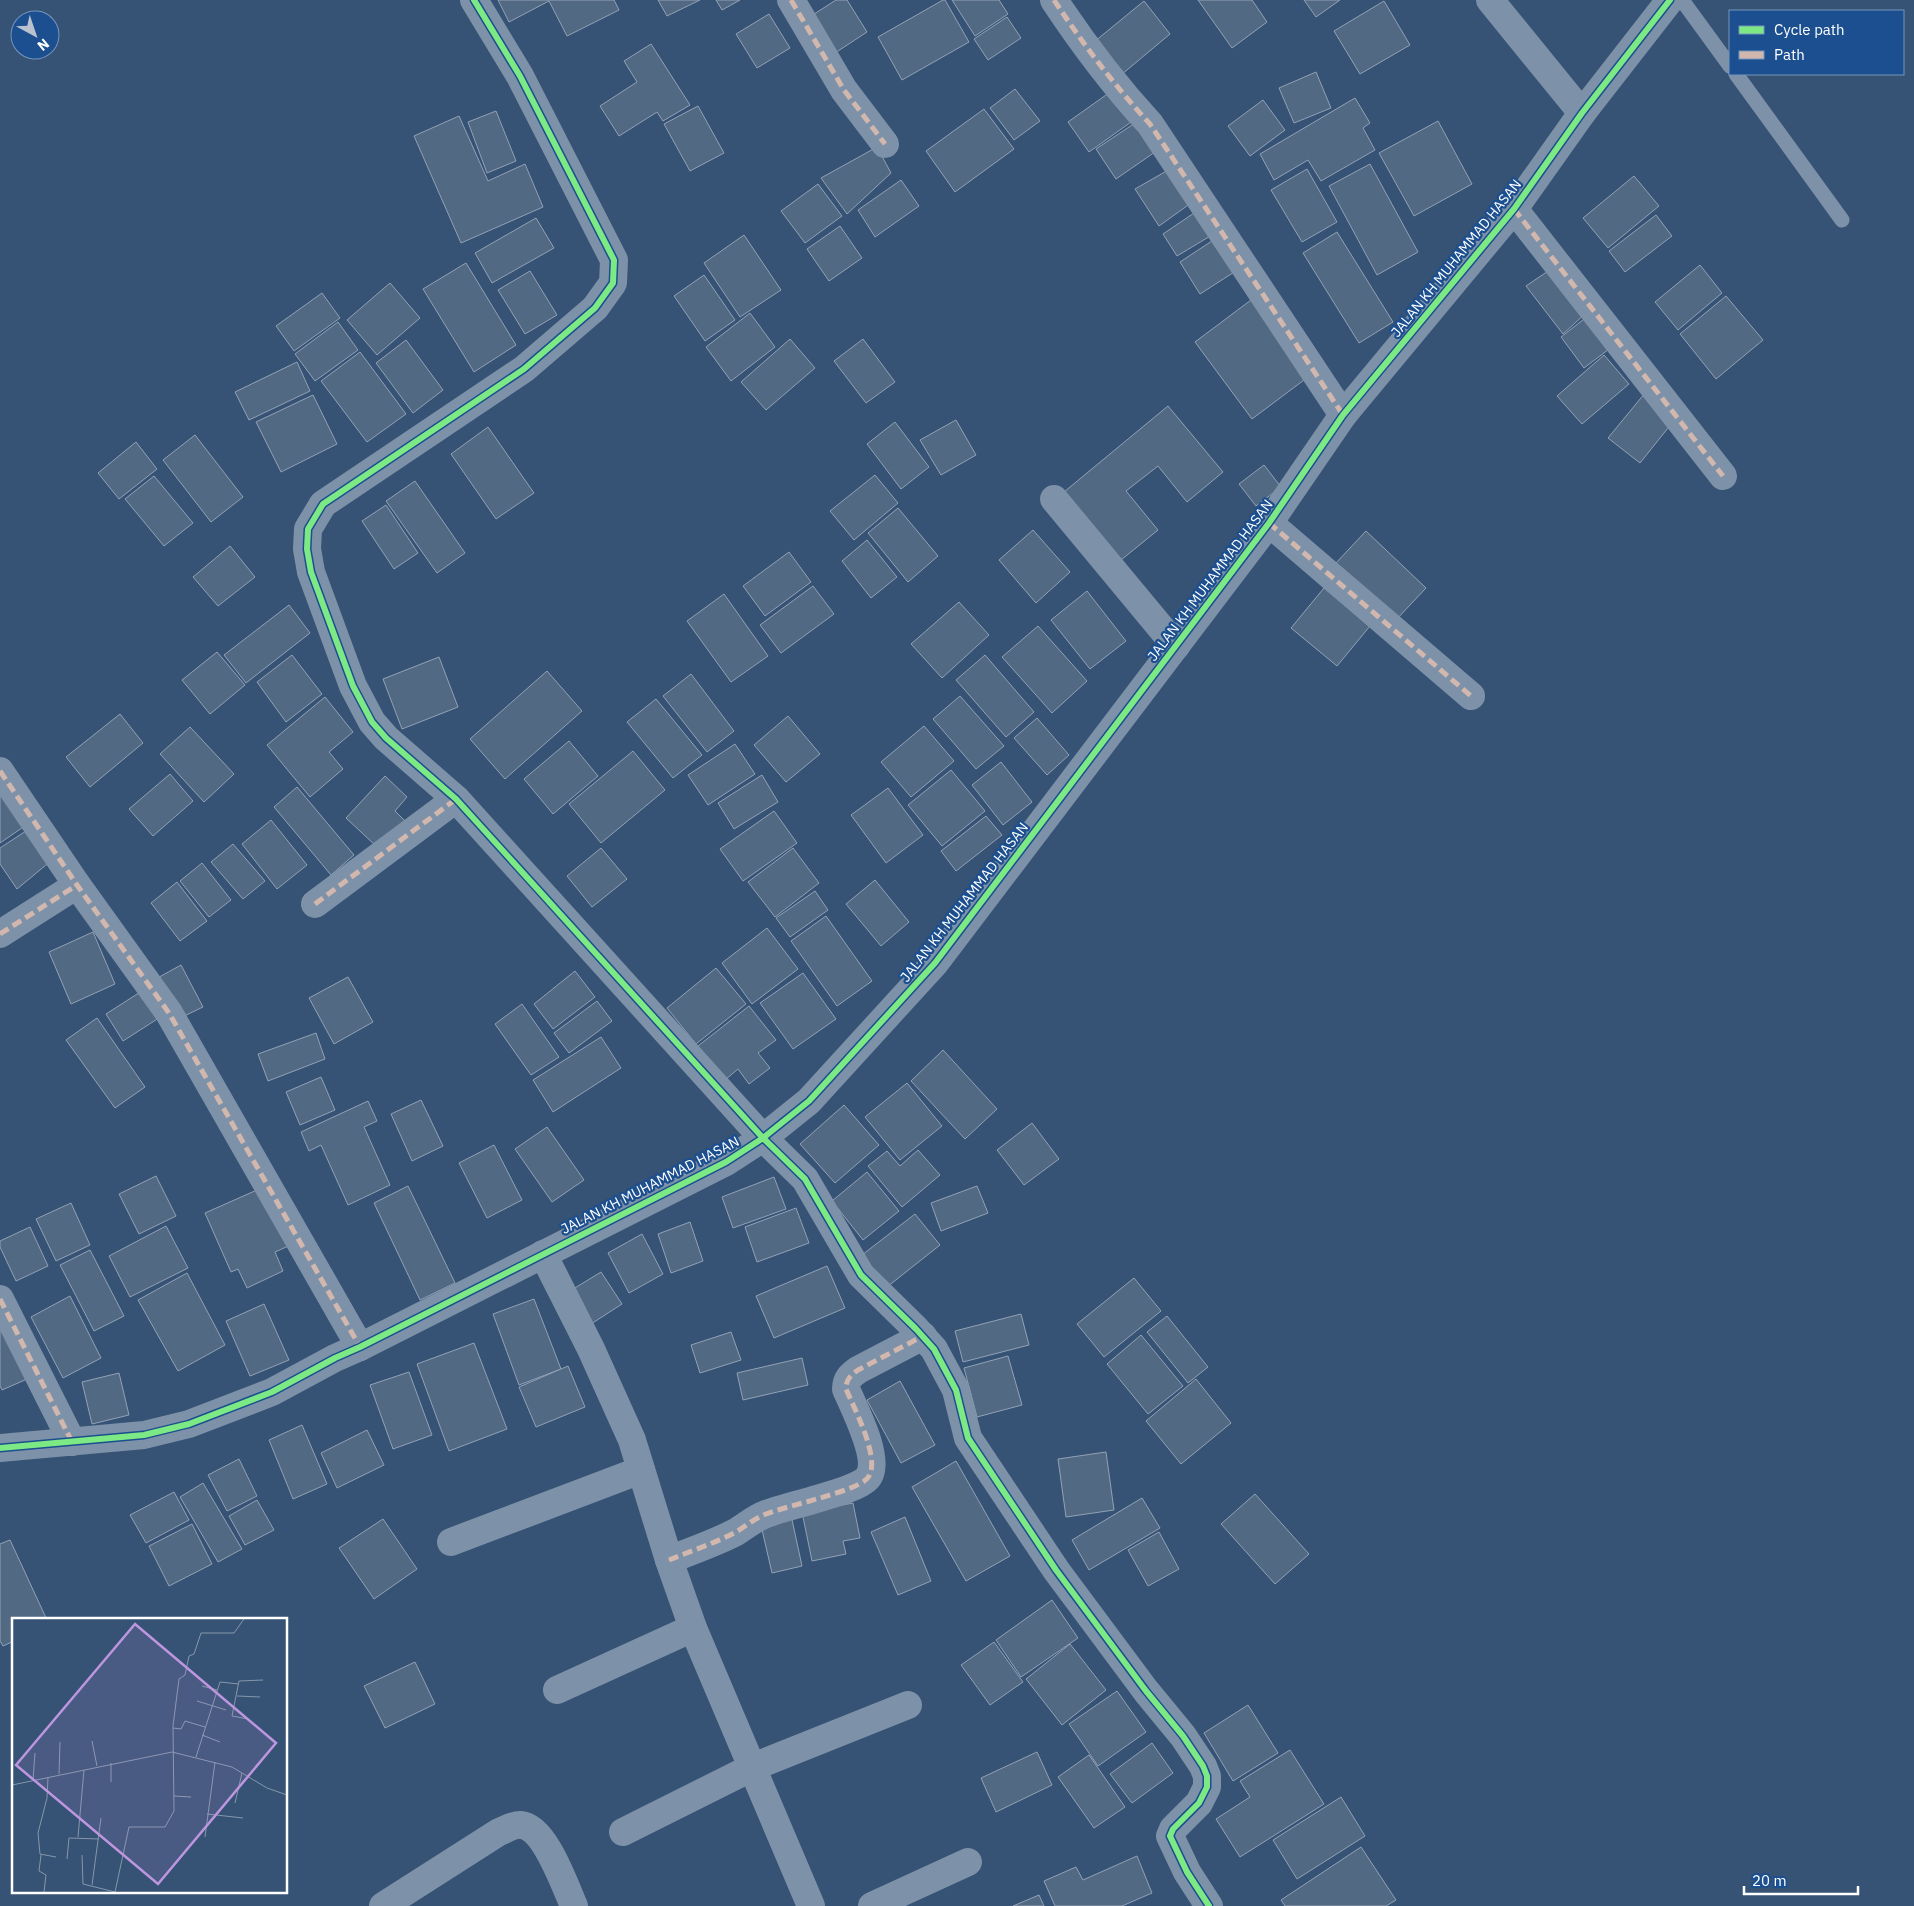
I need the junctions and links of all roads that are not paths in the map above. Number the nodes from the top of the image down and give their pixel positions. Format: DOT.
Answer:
graph roads {
  1 [pos="474,0"];
  2 [pos="791,0"];
  3 [pos="1054,0"];
  4 [pos="1490,0"];
  5 [pos="1670,0"];
  6 [pos="1682,0"];
  7 [pos="1729,65"];
  8 [pos="1737,75"];
  9 [pos="1582,113"];
  10 [pos="885,144"];
  11 [pos="1514,209"];
  12 [pos="1842,220"];
  13 [pos="1343,415"];
  14 [pos="1723,476"];
  15 [pos="1054,499"];
  16 [pos="1269,523"];
  17 [pos="1176,646"];
  18 [pos="1471,696"];
  19 [pos="0,771"];
  20 [pos="456,798"];
  21 [pos="77,885"];
  22 [pos="315,904"];
  23 [pos="0,934"];
  24 [pos="763,1138"];
  25 [pos="543,1254"];
  26 [pos="0,1299"];
  27 [pos="923,1336"];
  28 [pos="360,1347"];
  29 [pos="72,1442"];
  30 [pos="0,1448"];
  31 [pos="641,1470"];
  32 [pos="451,1542"];
  33 [pos="669,1560"];
  34 [pos="692,1628"];
  35 [pos="557,1690"];
  36 [pos="908,1705"];
  37 [pos="753,1767"];
  38 [pos="623,1832"];
  39 [pos="968,1862"];
  40 [pos="384,1906"];
  41 [pos="574,1906"];
  42 [pos="812,1906"];
  43 [pos="872,1906"];
  44 [pos="1209,1906"];
  1 -- 20 [label="street"];
  2 -- 10 [label="street"];
  3 -- 13 [label="street"];
  4 -- 9 [label="street"];
  5 -- 9 [label="street, JALAN KH MUHAMMAD HASAN"];
  6 -- 7 [label="lane"];
  8 -- 12 [label="lane"];
  9 -- 11 [label="street, JALAN KH MUHAMMAD HASAN"];
  11 -- 13 [label="street, JALAN KH MUHAMMAD HASAN"];
  11 -- 14 [label="street"];
  13 -- 16 [label="street, JALAN KH MUHAMMAD HASAN"];
  15 -- 17 [label="street"];
  16 -- 17 [label="street, JALAN KH MUHAMMAD HASAN"];
  16 -- 18 [label="street"];
  17 -- 24 [label="street, JALAN KH MUHAMMAD HASAN"];
  19 -- 21 [label="street"];
  20 -- 22 [label="street"];
  20 -- 24 [label="street"];
  21 -- 23 [label="street"];
  21 -- 28 [label="street"];
  24 -- 25 [label="street, JALAN KH MUHAMMAD HASAN"];
  24 -- 27 [label="street"];
  25 -- 28 [label="street, JALAN KH MUHAMMAD HASAN"];
  25 -- 31 [label="street"];
  26 -- 29 [label="street"];
  27 -- 33 [label="street"];
  27 -- 44 [label="street"];
  28 -- 29 [label="street, JALAN KH MUHAMMAD HASAN"];
  29 -- 30 [label="street, JALAN KH MUHAMMAD HASAN"];
  31 -- 32 [label="street"];
  31 -- 33 [label="street"];
  33 -- 34 [label="street"];
  34 -- 35 [label="street"];
  34 -- 37 [label="street"];
  36 -- 37 [label="street"];
  37 -- 38 [label="street"];
  37 -- 42 [label="street"];
  39 -- 43 [label="street"];
  40 -- 41 [label="street"];
}
